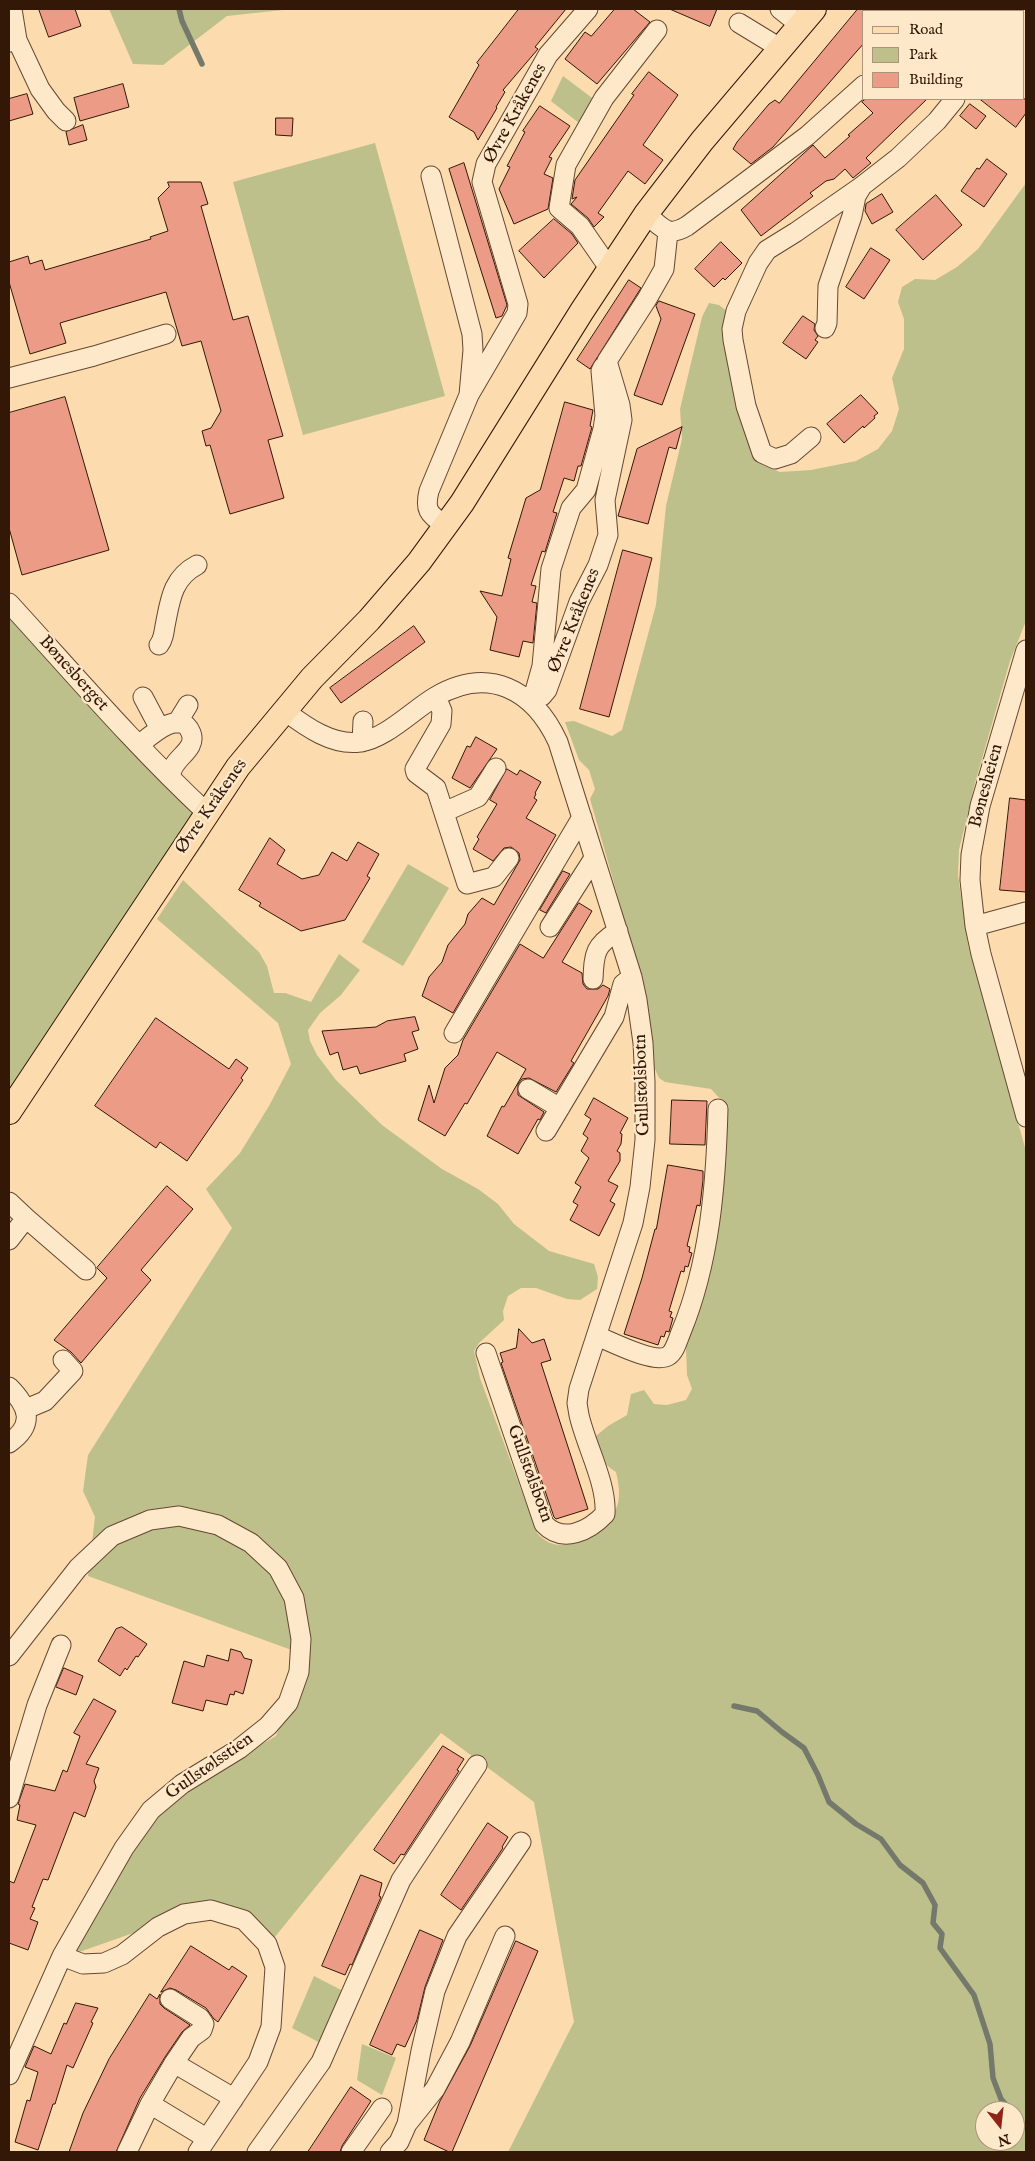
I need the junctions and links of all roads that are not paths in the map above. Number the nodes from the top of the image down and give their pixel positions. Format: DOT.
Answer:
graph roads {
  1 [pos="12,9"];
  2 [pos="588,9"];
  3 [pos="780,9"];
  4 [pos="807,17"];
  5 [pos="739,23"];
  6 [pos="657,30"];
  7 [pos="13,41"];
  8 [pos="780,48"];
  9 [pos="862,87"];
  10 [pos="954,100"];
  11 [pos="66,121"];
  12 [pos="431,176"];
  13 [pos="862,186"];
  14 [pos="646,214"];
  15 [pos="668,232"];
  16 [pos="609,268"];
  17 [pos="825,328"];
  18 [pos="166,334"];
  19 [pos="607,361"];
  20 [pos="9,378"];
  21 [pos="469,395"];
  22 [pos="811,437"];
  23 [pos="446,526"];
  24 [pos="198,565"];
  25 [pos="9,603"];
  26 [pos="159,645"];
  27 [pos="1026,650"];
  28 [pos="143,697"];
  29 [pos="436,697"];
  30 [pos="531,702"];
  31 [pos="188,704"];
  32 [pos="285,711"];
  33 [pos="363,720"];
  34 [pos="168,726"];
  35 [pos="362,742"];
  36 [pos="139,745"];
  37 [pos="496,768"];
  38 [pos="170,777"];
  39 [pos="444,812"];
  40 [pos="207,813"];
  41 [pos="582,817"];
  42 [pos="509,858"];
  43 [pos="594,858"];
  44 [pos="1026,912"];
  45 [pos="975,926"];
  46 [pos="550,928"];
  47 [pos="618,931"];
  48 [pos="632,977"];
  49 [pos="593,979"];
  50 [pos="454,1033"];
  51 [pos="528,1089"];
  52 [pos="560,1108"];
  53 [pos="718,1109"];
  54 [pos="9,1112"];
  55 [pos="1026,1117"];
  56 [pos="546,1132"];
  57 [pos="9,1202"];
  58 [pos="26,1218"];
  59 [pos="9,1240"];
  60 [pos="86,1270"];
  61 [pos="597,1336"];
  62 [pos="486,1353"];
  63 [pos="64,1360"];
  64 [pos="9,1388"];
  65 [pos="26,1409"];
  66 [pos="9,1443"];
  67 [pos="61,1645"];
  68 [pos="9,1656"];
  69 [pos="477,1765"];
  70 [pos="9,1798"];
  71 [pos="520,1842"];
  72 [pos="505,1936"];
  73 [pos="62,1956"];
  74 [pos="170,1999"];
  75 [pos="174,2063"];
  76 [pos="9,2075"];
  77 [pos="233,2100"];
  78 [pos="150,2104"];
  79 [pos="382,2108"];
  80 [pos="407,2124"];
  81 [pos="202,2146"];
  82 [pos="127,2152"];
  83 [pos="257,2152"];
  84 [pos="351,2152"];
  85 [pos="390,2152"];
  1 -- 7 [label="street"];
  2 -- 21 [label="street, Øvre Kråkenes"];
  3 -- 4 [label="street, Øvre Kråkenes"];
  4 -- 8 [label="main road, Øvre Kråkenes"];
  5 -- 8 [label="street"];
  6 -- 16 [label="street"];
  7 -- 11 [label="street"];
  8 -- 14 [label="main road, Øvre Kråkenes"];
  9 -- 15 [label="street"];
  10 -- 13 [label="street"];
  12 -- 21 [label="street, Øvre Kråkenes"];
  13 -- 17 [label="street"];
  13 -- 22 [label="street"];
  14 -- 15 [label="street"];
  14 -- 16 [label="main road, Øvre Kråkenes"];
  15 -- 19 [label="street, Øvre Kråkenes"];
  16 -- 23 [label="main road, Øvre Kråkenes"];
  18 -- 20 [label="street"];
  19 -- 30 [label="street, Øvre Kråkenes"];
  19 -- 30 [label="street, Øvre Kråkenes"];
  21 -- 23 [label="street, Øvre Kråkenes"];
  23 -- 32 [label="main road, Øvre Kråkenes"];
  24 -- 26 [label="street"];
  25 -- 36 [label="street, Bønesberget"];
  27 -- 45 [label="street, Bønesheien"];
  28 -- 34 [label="street"];
  29 -- 30 [label="street, Gullstølsbotn"];
  29 -- 35 [label="street, Gullstølsbotn"];
  29 -- 39 [label="street"];
  30 -- 41 [label="street, Gullstølsbotn"];
  31 -- 34 [label="street"];
  32 -- 35 [label="street, Gullstølsbotn"];
  32 -- 40 [label="main road, Øvre Kråkenes"];
  33 -- 35 [label="street"];
  34 -- 36 [label="street"];
  34 -- 38 [label="street"];
  36 -- 38 [label="street, Bønesberget"];
  37 -- 39 [label="street"];
  38 -- 40 [label="street, Bønesberget"];
  39 -- 42 [label="street"];
  40 -- 54 [label="main road, Øvre Kråkenes"];
  41 -- 43 [label="street, Gullstølsbotn"];
  41 -- 50 [label="street"];
  43 -- 46 [label="street"];
  43 -- 47 [label="street, Gullstølsbotn"];
  44 -- 45 [label="street"];
  45 -- 55 [label="street, Bønesheien"];
  47 -- 48 [label="street, Gullstølsbotn"];
  47 -- 49 [label="street"];
  48 -- 52 [label="street, Gullstølsbotn"];
  48 -- 61 [label="street, Gullstølsbotn"];
  51 -- 52 [label="street"];
  52 -- 56 [label="street, Gullstølsbotn"];
  53 -- 61 [label="street"];
  57 -- 58 [label="street"];
  58 -- 59 [label="street"];
  58 -- 60 [label="street"];
  61 -- 62 [label="street, Gullstølsbotn"];
  63 -- 65 [label="street"];
  64 -- 65 [label="street"];
  65 -- 66 [label="street"];
  67 -- 70 [label="street"];
  68 -- 73 [label="street, Gullstølsstien"];
  69 -- 83 [label="street"];
  71 -- 80 [label="street"];
  72 -- 80 [label="street"];
  73 -- 76 [label="street, Gullstølsstien"];
  73 -- 77 [label="street"];
  74 -- 75 [label="street"];
  75 -- 77 [label="street"];
  75 -- 78 [label="street"];
  77 -- 81 [label="street"];
  78 -- 81 [label="street"];
  78 -- 82 [label="street"];
  79 -- 84 [label="street"];
  80 -- 85 [label="street"];
}
